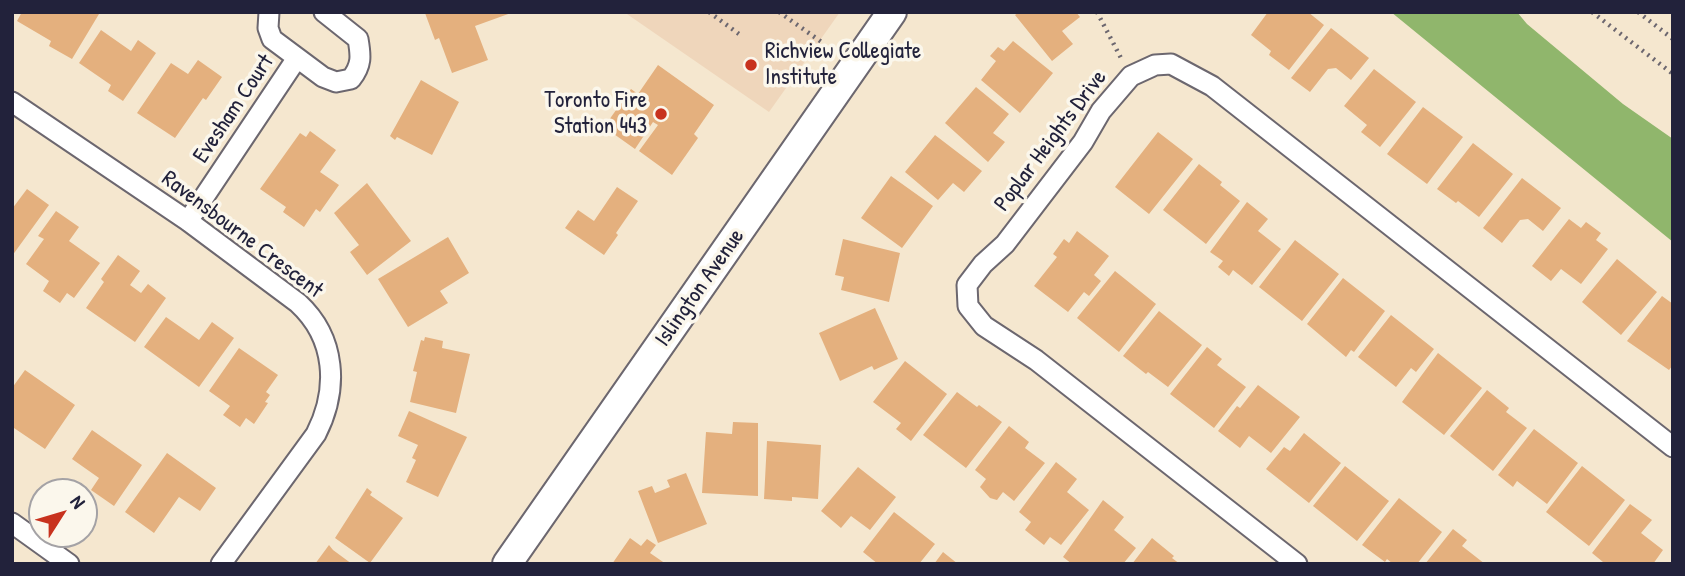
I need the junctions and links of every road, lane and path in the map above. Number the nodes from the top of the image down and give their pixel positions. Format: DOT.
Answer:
graph roads {
  1 [pos="269,12"];
  2 [pos="324,12"];
  3 [pos="709,12"];
  4 [pos="779,12"];
  5 [pos="892,12"];
  6 [pos="1097,12"];
  7 [pos="1592,12"];
  8 [pos="1638,12"];
  9 [pos="718,15"];
  10 [pos="739,34"];
  11 [pos="1673,39"];
  12 [pos="823,43"];
  13 [pos="297,58"];
  14 [pos="1673,74"];
  15 [pos="1131,76"];
  16 [pos="12,102"];
  17 [pos="188,221"];
  18 [pos="1673,447"];
  19 [pos="12,523"];
  20 [pos="69,564"];
  21 [pos="220,564"];
  22 [pos="507,564"];
  23 [pos="1297,564"];
  1 -- 13 [label="street, Evesham Court"];
  2 -- 13 [label="street, Evesham Court"];
  3 -- 9 [label="path"];
  4 -- 12 [label="path"];
  5 -- 22 [label="main road, Islington Avenue"];
  6 -- 15 [label="path"];
  7 -- 14 [label="path"];
  8 -- 11 [label="path"];
  9 -- 10 [label="path"];
  13 -- 17 [label="street, Evesham Court"];
  15 -- 18 [label="street, Poplar Heights Drive"];
  15 -- 23 [label="street, Poplar Heights Drive"];
  16 -- 17 [label="street, Ravensbourne Crescent"];
  17 -- 21 [label="street, Ravensbourne Crescent"];
  19 -- 20 [label="street"];
}
